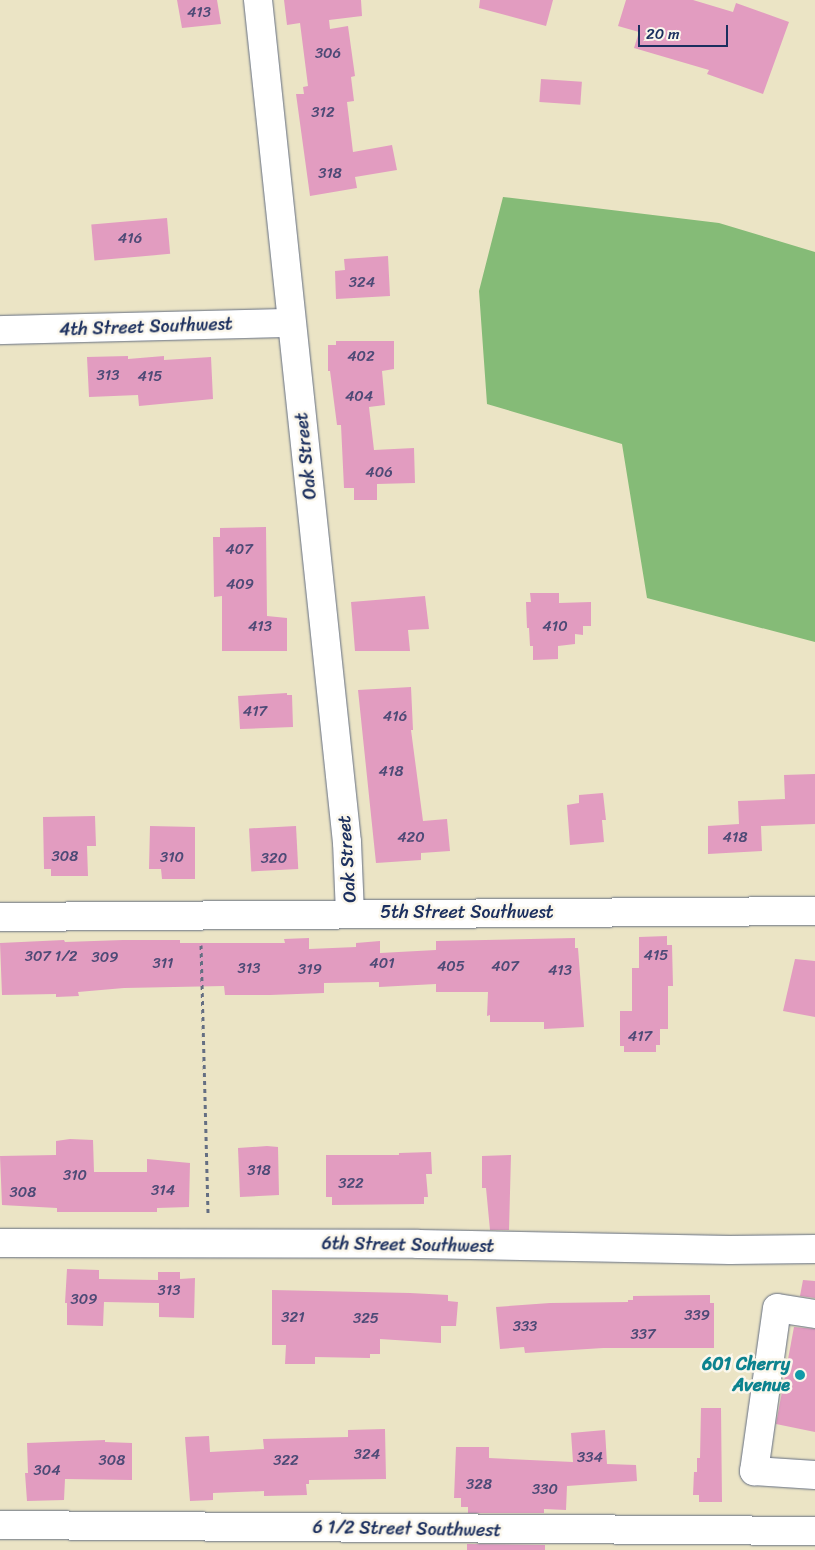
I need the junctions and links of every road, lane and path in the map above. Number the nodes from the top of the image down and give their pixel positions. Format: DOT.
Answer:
graph roads {
  1 [pos="258,0"];
  2 [pos="291,323"];
  3 [pos="0,330"];
  4 [pos="815,911"];
  5 [pos="350,913"];
  6 [pos="0,917"];
  7 [pos="201,941"];
  8 [pos="208,1223"];
  9 [pos="0,1243"];
  10 [pos="815,1249"];
  11 [pos="815,1314"];
  12 [pos="815,1475"];
  13 [pos="0,1525"];
  14 [pos="815,1531"];
  1 -- 2 [label="street, Oak Street"];
  2 -- 3 [label="street, 4th Street Southwest"];
  2 -- 5 [label="street, Oak Street"];
  4 -- 5 [label="street, 5th Street Southwest"];
  5 -- 6 [label="street, 5th Street Southwest"];
  7 -- 8 [label="path"];
  9 -- 10 [label="street, 6th Street Southwest"];
  11 -- 12 [label="street"];
  13 -- 14 [label="street, 6 1/2 Street Southwest"];
}
